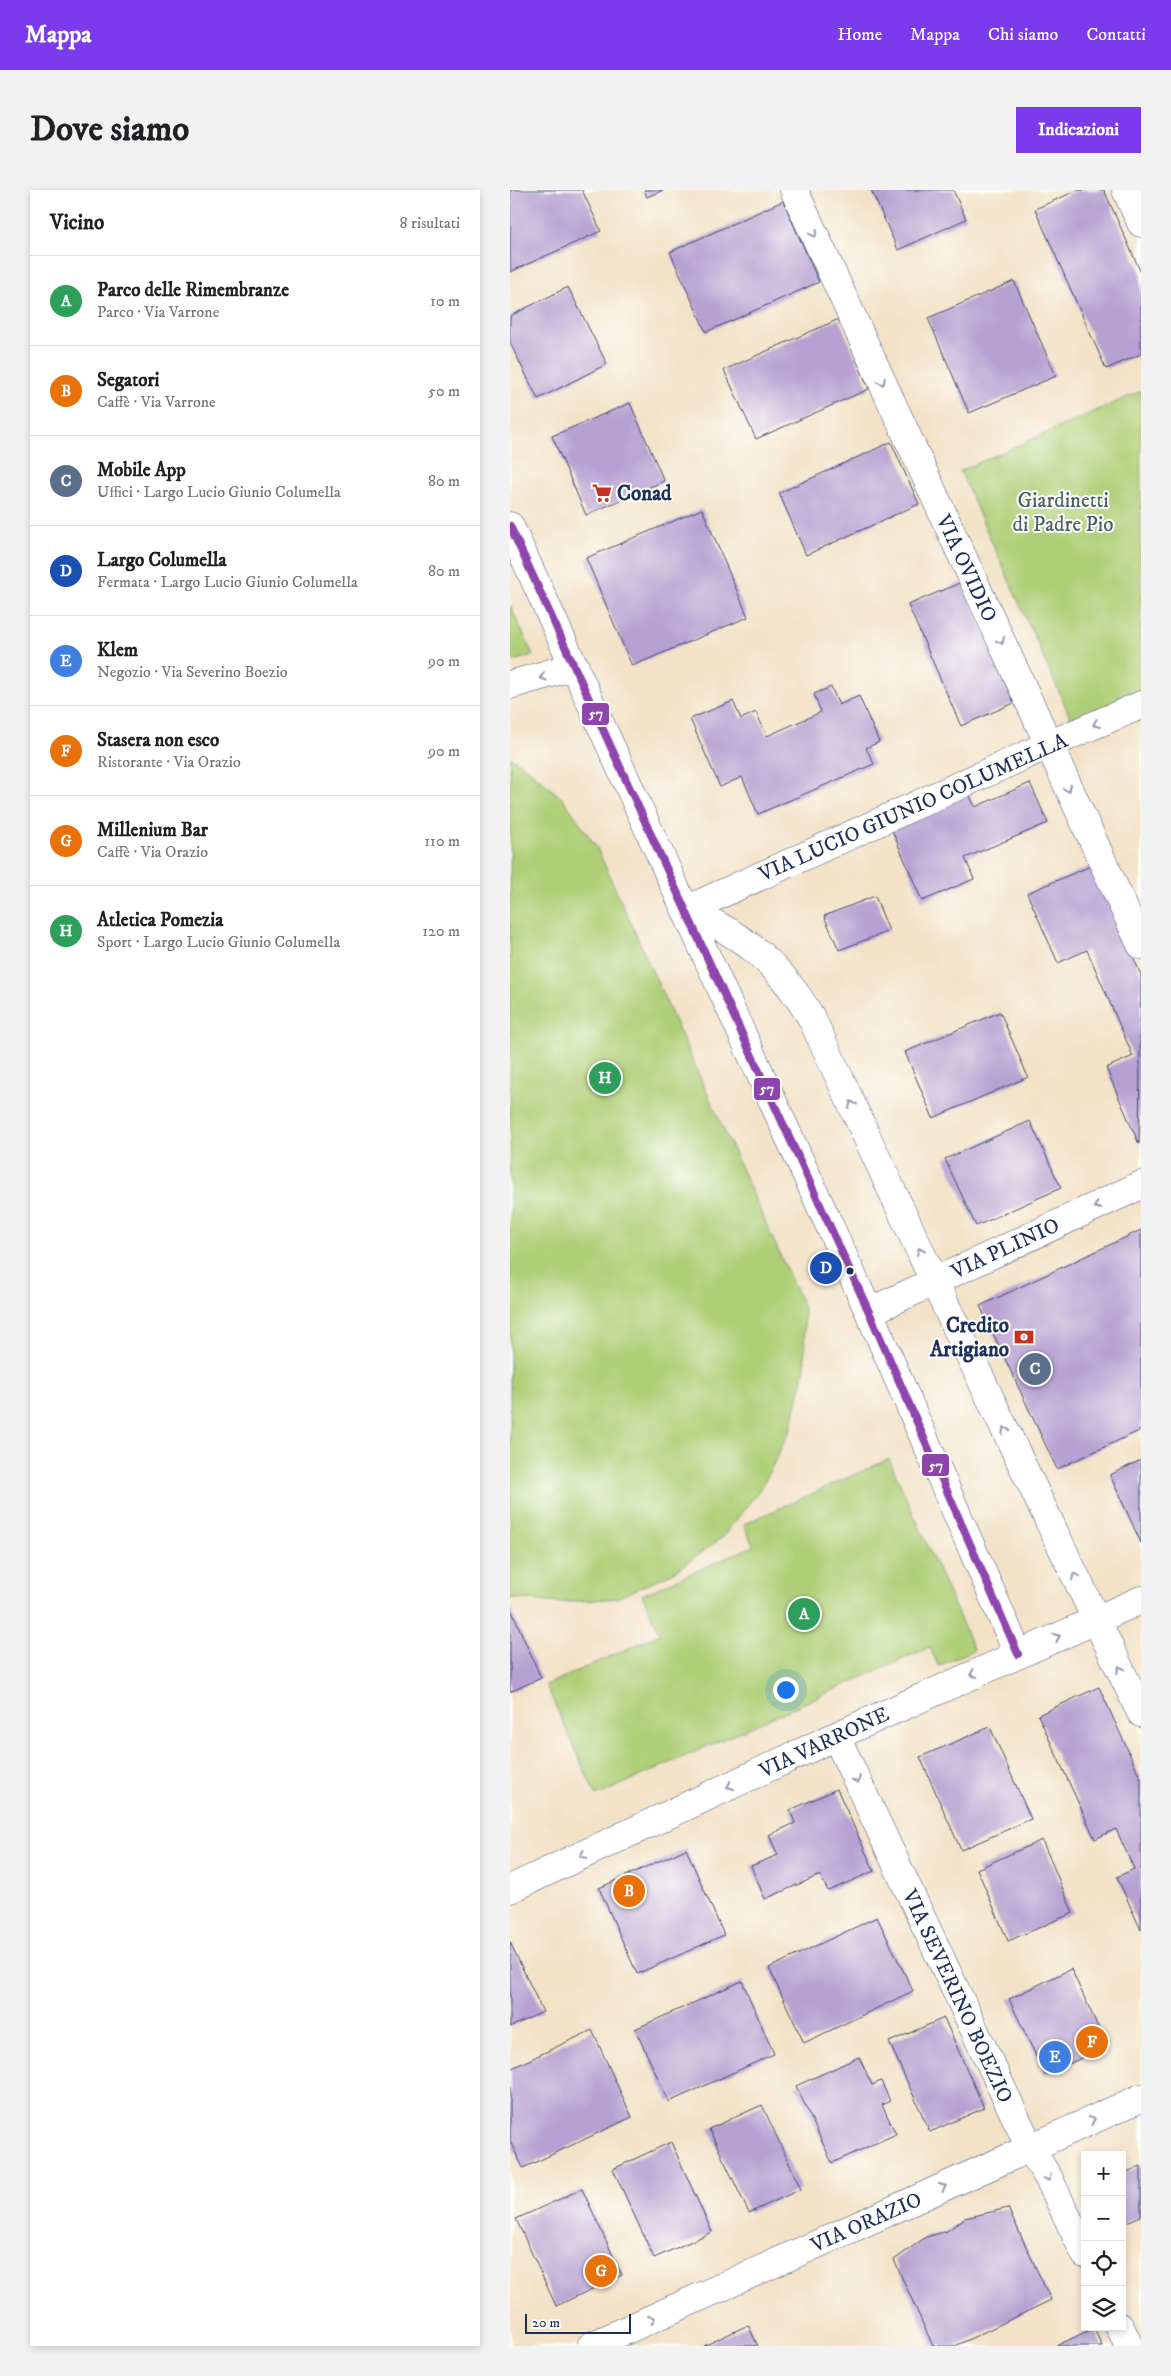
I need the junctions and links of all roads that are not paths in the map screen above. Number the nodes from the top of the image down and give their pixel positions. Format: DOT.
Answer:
graph roads {
  1 [pos="794,190"];
  2 [pos="1126,190"];
  3 [pos="1141,223"];
  4 [pos="510,526"];
  5 [pos="575,666"];
  6 [pos="510,685"];
  7 [pos="1141,705"];
  8 [pos="1048,745"];
  9 [pos="686,910"];
  10 [pos="1141,944"];
  11 [pos="1141,1185"];
  12 [pos="934,1281"];
  13 [pos="869,1312"];
  14 [pos="1141,1600"];
  15 [pos="1097,1620"];
  16 [pos="1018,1654"];
  17 [pos="1141,1713"];
  18 [pos="836,1736"];
  19 [pos="510,1889"];
  20 [pos="1141,2098"];
  21 [pos="1030,2148"];
  22 [pos="1081,2246"];
  23 [pos="1122,2331"];
  24 [pos="591,2346"];
  25 [pos="1129,2346"];
  1 -- 8 [label="street, VIA OVIDIO, one-way"];
  2 -- 3 [label="street"];
  4 -- 5 [label="street"];
  5 -- 6 [label="street, one-way"];
  5 -- 9 [label="street"];
  7 -- 8 [label="street, VIA LUCIO GIUNIO COLUMELLA, one-way"];
  8 -- 9 [label="street, VIA LUCIO GIUNIO COLUMELLA"];
  8 -- 10 [label="street, VIA OVIDIO, one-way"];
  12 -- 9 [label="street, one-way"];
  9 -- 13 [label="street"];
  11 -- 12 [label="street, VIA PLINIO, one-way"];
  12 -- 13 [label="street, VIA PLINIO"];
  15 -- 12 [label="street, one-way"];
  13 -- 16 [label="street"];
  14 -- 15 [label="street, VIA VARRONE"];
  16 -- 15 [label="street, VIA VARRONE, one-way"];
  17 -- 15 [label="street, one-way"];
  16 -- 18 [label="street, VIA VARRONE, one-way"];
  18 -- 19 [label="street, VIA VARRONE, one-way"];
  18 -- 21 [label="street, VIA SEVERINO BOEZIO, one-way"];
  21 -- 20 [label="street, VIA ORAZIO, one-way"];
  21 -- 22 [label="street, VIA SEVERINO BOEZIO, one-way"];
  24 -- 21 [label="street, VIA ORAZIO, one-way"];
  23 -- 25 [label="street"];
}
